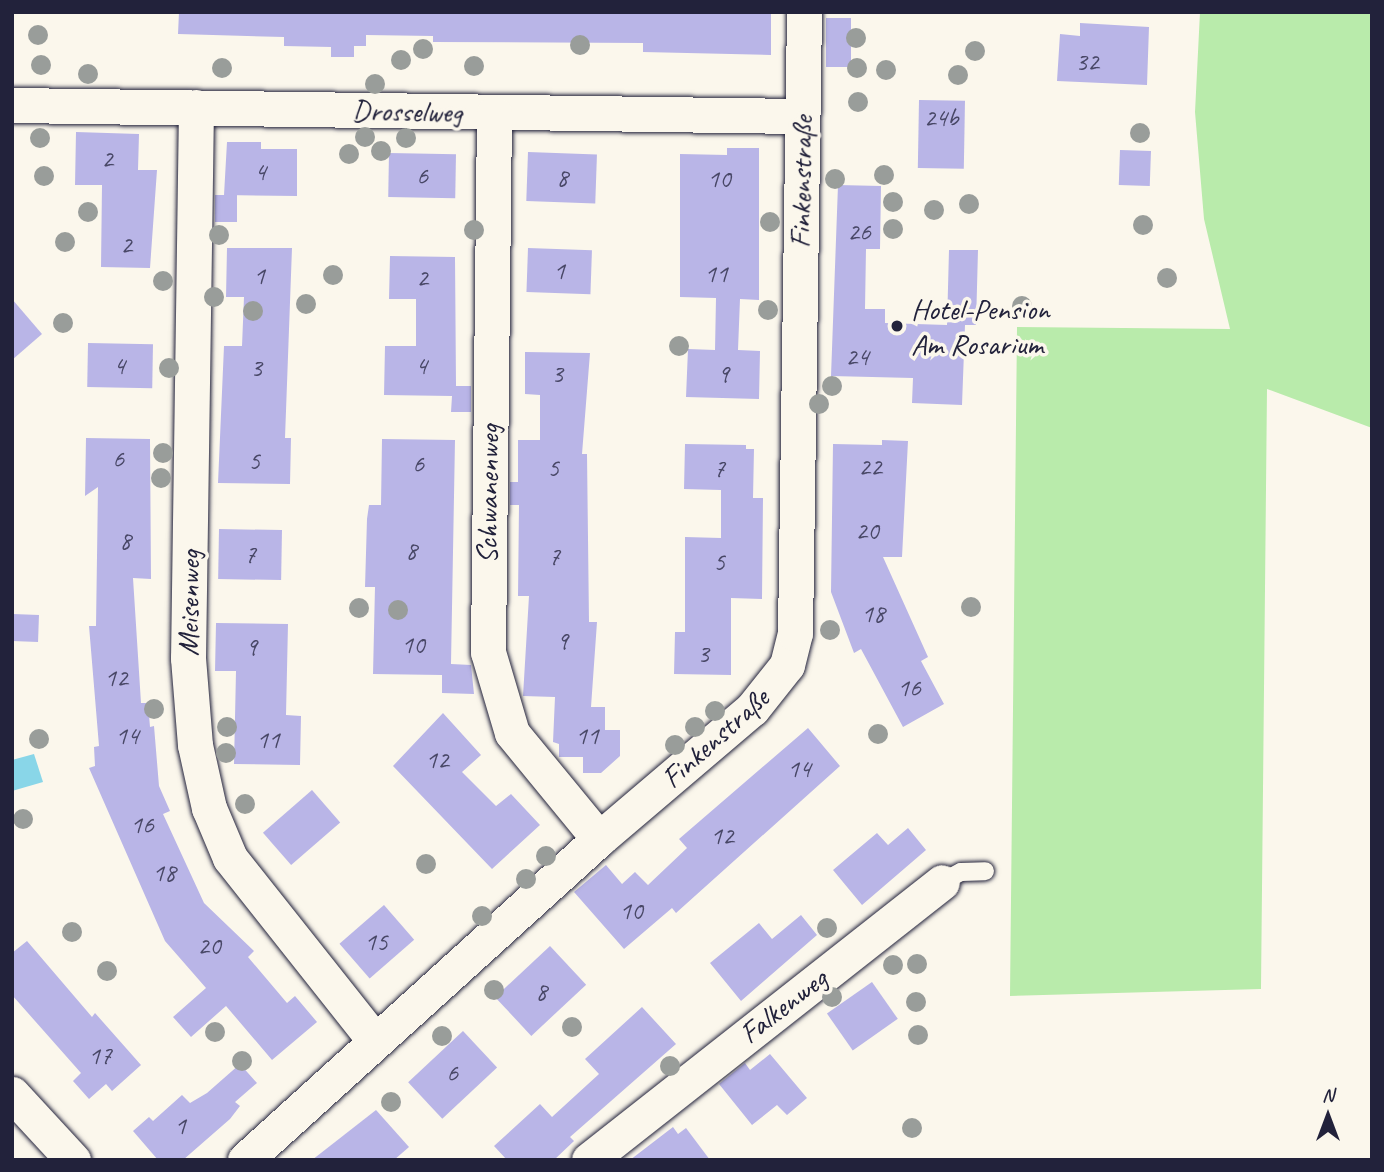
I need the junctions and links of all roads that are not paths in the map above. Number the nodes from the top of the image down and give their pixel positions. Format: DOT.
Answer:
graph roads {
  1 [pos="804,12"];
  2 [pos="12,104"];
  3 [pos="196,107"];
  4 [pos="494,113"];
  5 [pos="802,116"];
  6 [pos="599,839"];
  7 [pos="985,870"];
  8 [pos="942,882"];
  9 [pos="376,1041"];
  10 [pos="12,1094"];
  11 [pos="73,1160"];
  12 [pos="246,1160"];
  13 [pos="589,1160"];
  1 -- 5 [label="street, Finkenstraße"];
  2 -- 3 [label="street, Drosselweg"];
  3 -- 4 [label="street, Drosselweg"];
  3 -- 9 [label="street, Meisenweg"];
  4 -- 5 [label="street, Drosselweg"];
  4 -- 6 [label="street, Schwanenweg"];
  5 -- 6 [label="street, Finkenstraße"];
  6 -- 9 [label="street, Finkenstraße"];
  7 -- 8 [label="lane, Falkenweg"];
  8 -- 13 [label="street, Falkenweg"];
  9 -- 12 [label="street, Finkenstraße"];
  10 -- 11 [label="street"];
}
